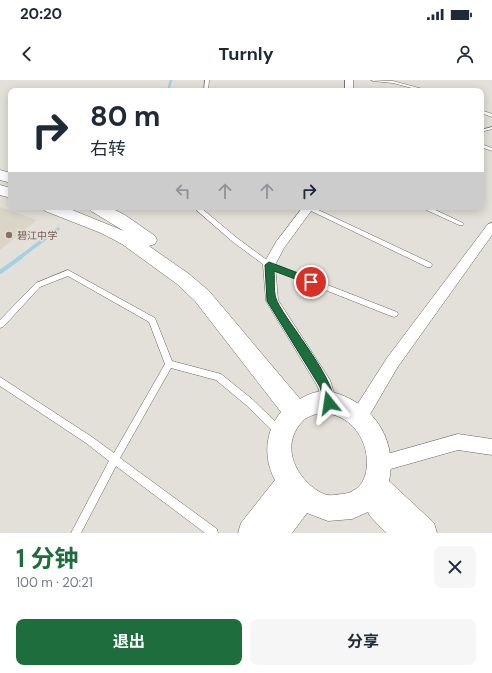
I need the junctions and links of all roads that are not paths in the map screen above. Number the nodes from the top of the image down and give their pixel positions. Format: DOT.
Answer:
graph roads {
  1 [pos="373,80"];
  2 [pos="389,81"];
  3 [pos="416,88"];
  4 [pos="58,210"];
  5 [pos="102,210"];
  6 [pos="200,210"];
  7 [pos="306,210"];
  8 [pos="314,210"];
  9 [pos="431,210"];
  10 [pos="461,224"];
  11 [pos="492,227"];
  12 [pos="269,265"];
  13 [pos="429,265"];
  14 [pos="394,314"];
  15 [pos="0,325"];
  16 [pos="170,364"];
  17 [pos="0,381"];
  18 [pos="310,406"];
  19 [pos="359,417"];
  20 [pos="281,432"];
  21 [pos="492,447"];
  22 [pos="115,459"];
  23 [pos="374,482"];
  24 [pos="296,491"];
  25 [pos="76,533"];
  26 [pos="213,533"];
  27 [pos="251,533"];
  28 [pos="275,533"];
  29 [pos="405,533"];
  30 [pos="424,533"];
  1 -- 2 [label="lane"];
  2 -- 3 [label="lane"];
  4 -- 18 [label="main road"];
  5 -- 18 [label="main road"];
  6 -- 12 [label="lane"];
  7 -- 12 [label="street"];
  8 -- 13 [label="lane"];
  9 -- 10 [label="lane"];
  11 -- 19 [label="street"];
  12 -- 14 [label="lane"];
  12 -- 18 [label="street"];
  15 -- 16 [label="lane"];
  16 -- 20 [label="lane"];
  16 -- 22 [label="lane"];
  17 -- 22 [label="lane"];
  18 -- 19 [label="main road"];
  18 -- 20 [label="main road"];
  19 -- 23 [label="main road"];
  20 -- 24 [label="main road"];
  21 -- 23 [label="street"];
  22 -- 25 [label="lane"];
  22 -- 26 [label="lane"];
  23 -- 24 [label="main road"];
  23 -- 29 [label="main road"];
  23 -- 30 [label="main road"];
  24 -- 27 [label="main road"];
  24 -- 28 [label="main road"];
}
